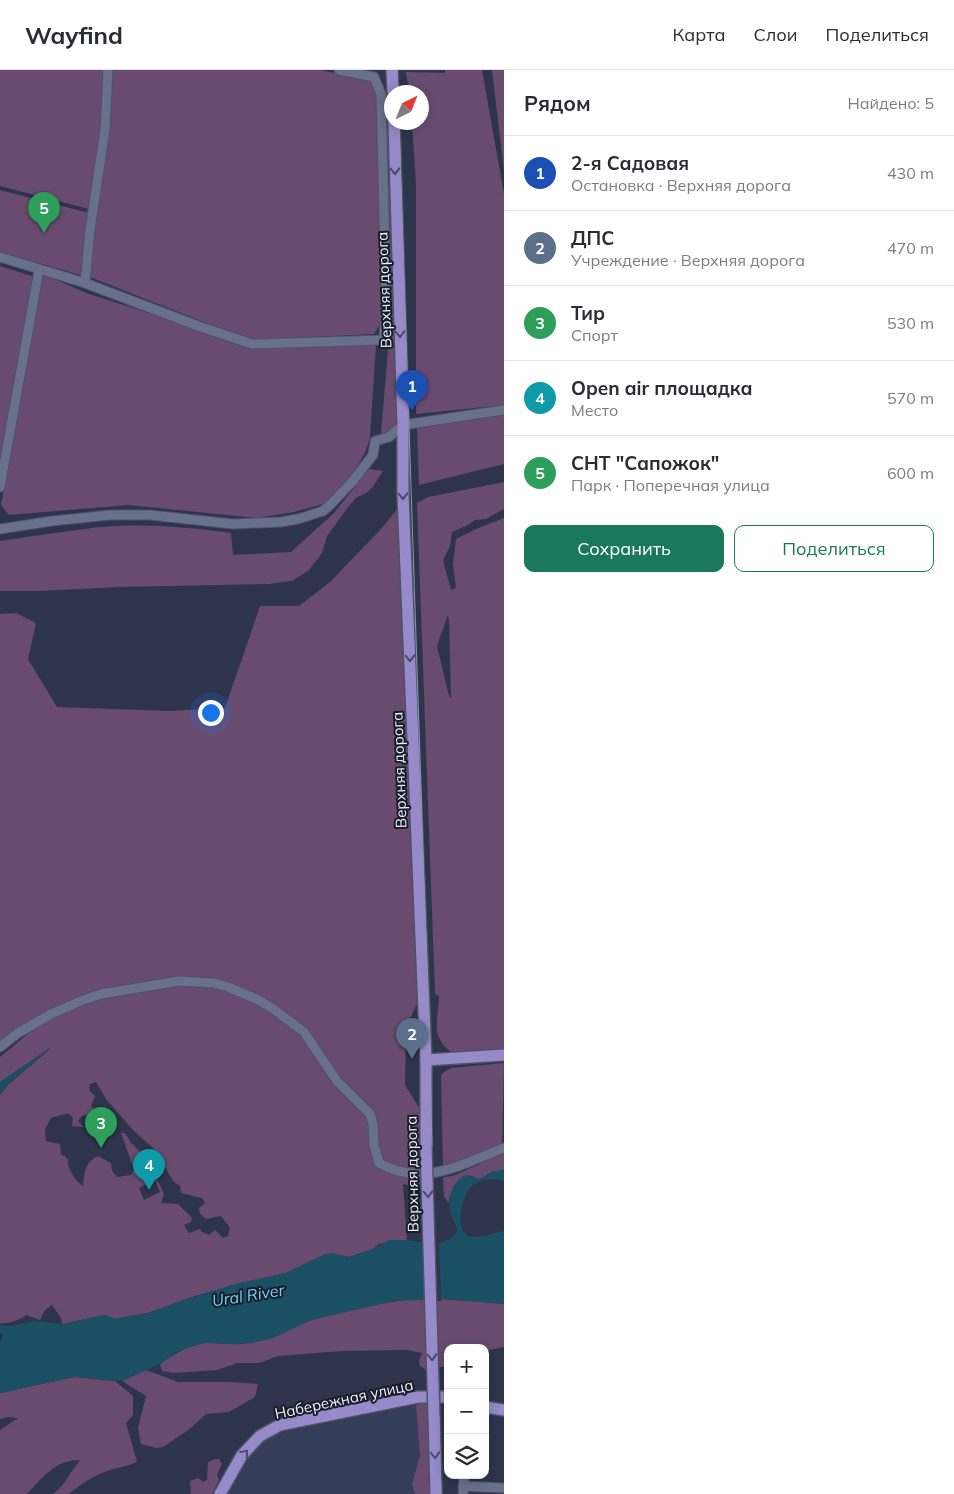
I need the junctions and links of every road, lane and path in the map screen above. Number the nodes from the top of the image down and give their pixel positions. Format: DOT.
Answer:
graph roads {
  1 [pos="108,70"];
  2 [pos="339,70"];
  3 [pos="392,70"];
  4 [pos="393,85"];
  5 [pos="394,130"];
  6 [pos="0,257"];
  7 [pos="39,270"];
  8 [pos="85,283"];
  9 [pos="504,410"];
  10 [pos="403,425"];
  11 [pos="0,488"];
  12 [pos="0,529"];
  13 [pos="0,1046"];
  14 [pos="504,1055"];
  15 [pos="426,1060"];
  16 [pos="504,1148"];
  17 [pos="444,1398"];
  18 [pos="489,1408"];
  19 [pos="504,1410"];
  20 [pos="504,1488"];
  21 [pos="463,1490"];
  22 [pos="220,1494"];
  23 [pos="436,1494"];
  1 -- 8 [label="street"];
  2 -- 8 [label="street"];
  3 -- 4 [label="main road"];
  5 -- 10 [label="main road, Верхняя дорога, one-way"];
  6 -- 7 [label="street"];
  7 -- 8 [label="street"];
  7 -- 11 [label="street"];
  9 -- 10 [label="street"];
  10 -- 12 [label="street"];
  10 -- 15 [label="main road, Верхняя дорога, one-way"];
  13 -- 16 [label="street"];
  14 -- 15 [label="main road"];
  15 -- 23 [label="main road, Верхняя дорога, one-way, bridge"];
  22 -- 17 [label="main road, Набережная улица, one-way"];
  18 -- 19 [label="main road"];
  20 -- 21 [label="street"];
}
